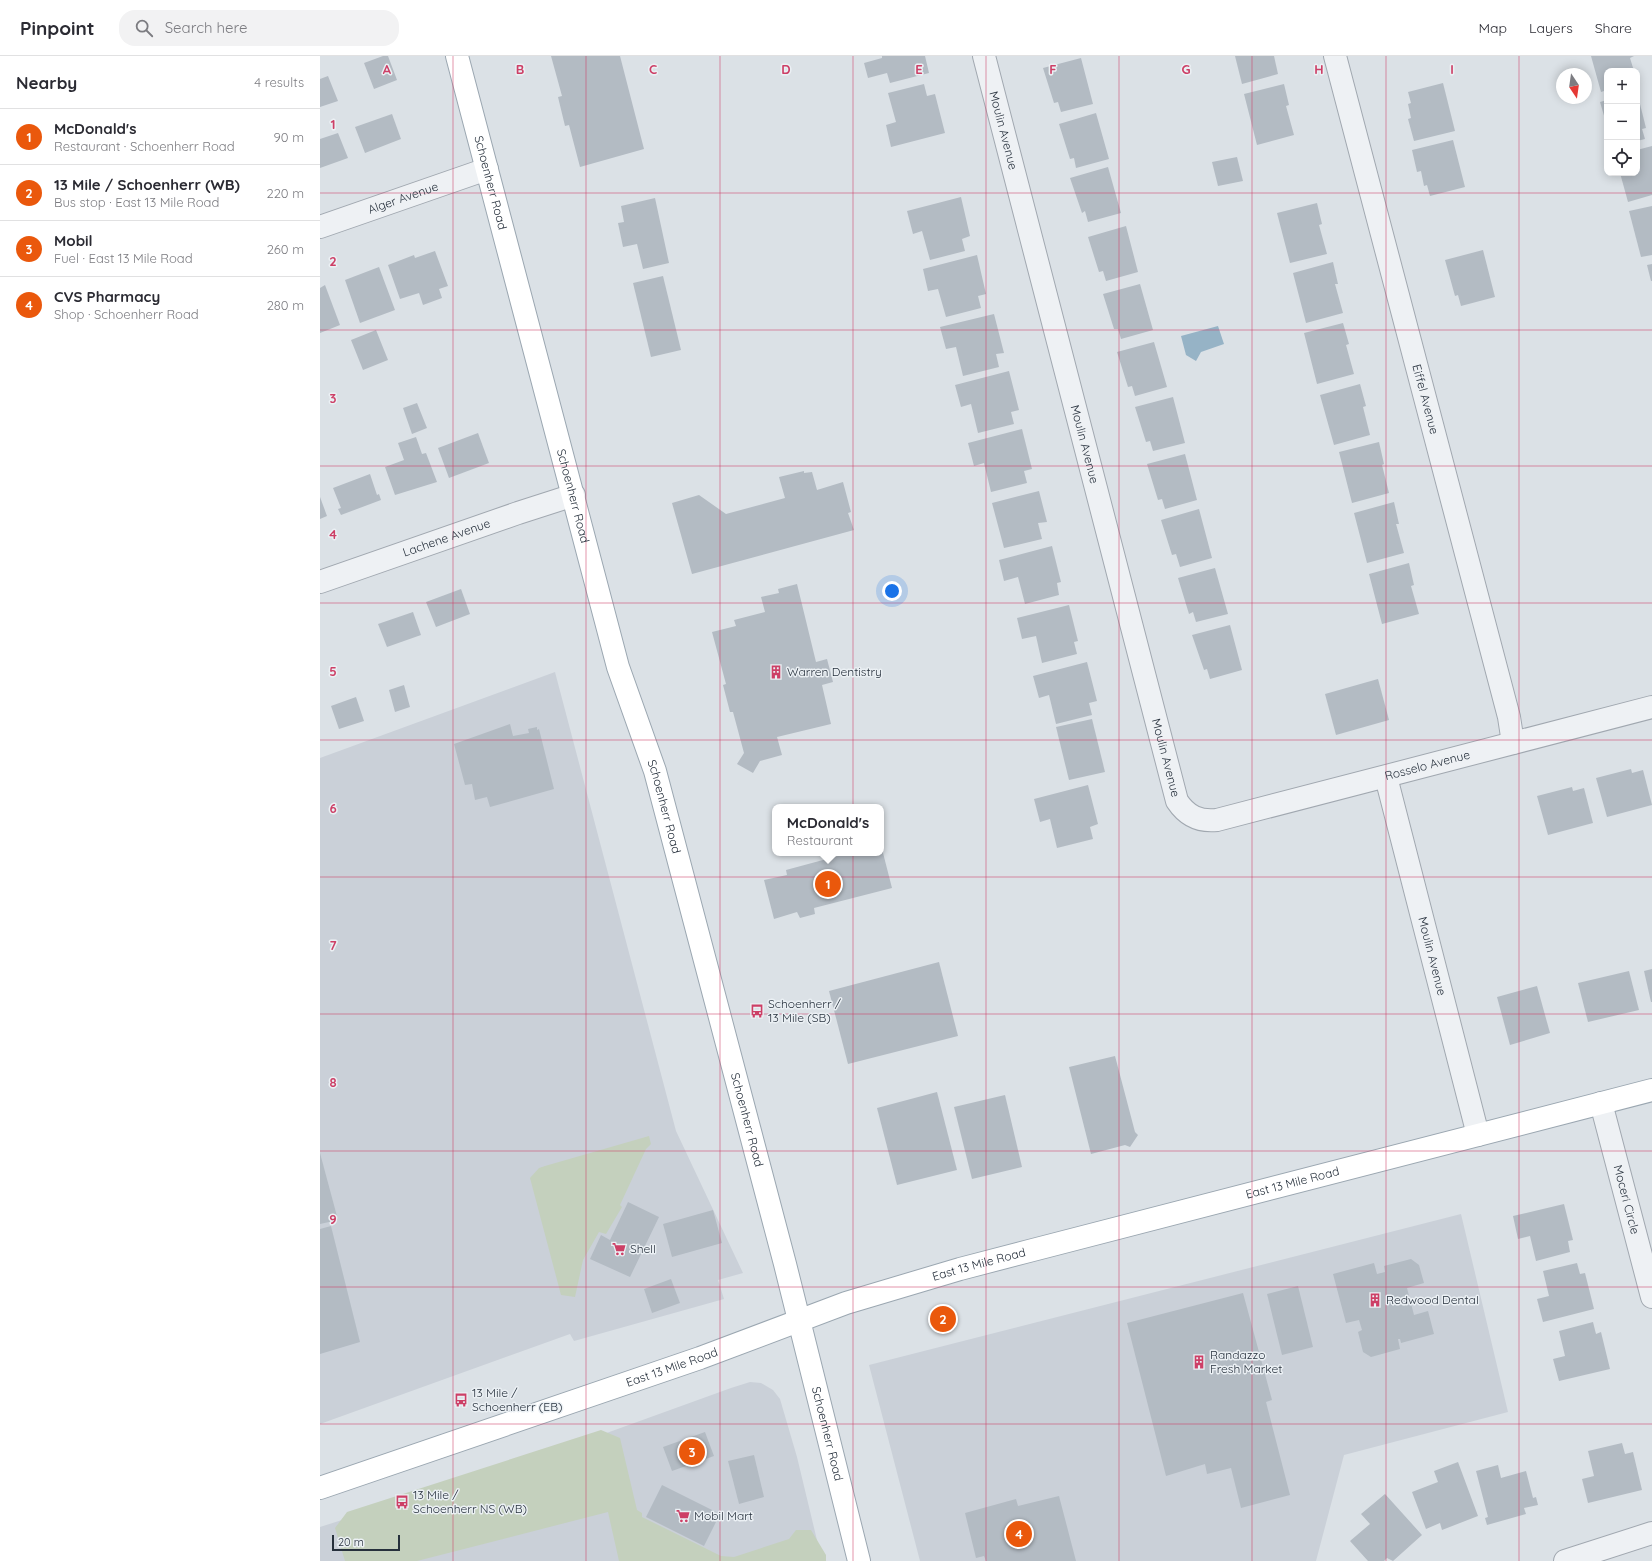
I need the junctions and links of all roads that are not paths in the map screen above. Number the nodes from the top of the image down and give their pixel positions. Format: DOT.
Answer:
graph roads {
  1 [pos="457,56"];
  2 [pos="984,56"];
  3 [pos="1335,56"];
  4 [pos="487,170"];
  5 [pos="320,227"];
  6 [pos="574,495"];
  7 [pos="320,582"];
  8 [pos="1652,707"];
  9 [pos="1513,743"];
  10 [pos="1386,777"];
  11 [pos="1202,821"];
  12 [pos="1652,1090"];
  13 [pos="1601,1103"];
  14 [pos="1478,1135"];
  15 [pos="1652,1297"];
  16 [pos="800,1321"];
  17 [pos="320,1488"];
  18 [pos="1652,1533"];
  19 [pos="859,1561"];
  20 [pos="1565,1561"];
  1 -- 4 [label="main road, Schoenherr Road"];
  2 -- 11 [label="street, Moulin Avenue"];
  3 -- 9 [label="street, Eiffel Avenue"];
  4 -- 5 [label="street, Alger Avenue"];
  4 -- 6 [label="main road, Schoenherr Road"];
  6 -- 7 [label="street, Lachene Avenue"];
  6 -- 16 [label="main road, Schoenherr Road"];
  8 -- 9 [label="street, Rosselo Avenue"];
  9 -- 10 [label="street, Rosselo Avenue"];
  10 -- 11 [label="street, Rosselo Avenue"];
  10 -- 14 [label="street, Moulin Avenue"];
  12 -- 13 [label="main road, East 13 Mile Road"];
  13 -- 14 [label="main road, East 13 Mile Road"];
  13 -- 15 [label="street, Moceri Circle"];
  14 -- 16 [label="main road, East 13 Mile Road"];
  16 -- 17 [label="main road, East 13 Mile Road"];
  16 -- 19 [label="main road, Schoenherr Road"];
  18 -- 20 [label="street"];
}
